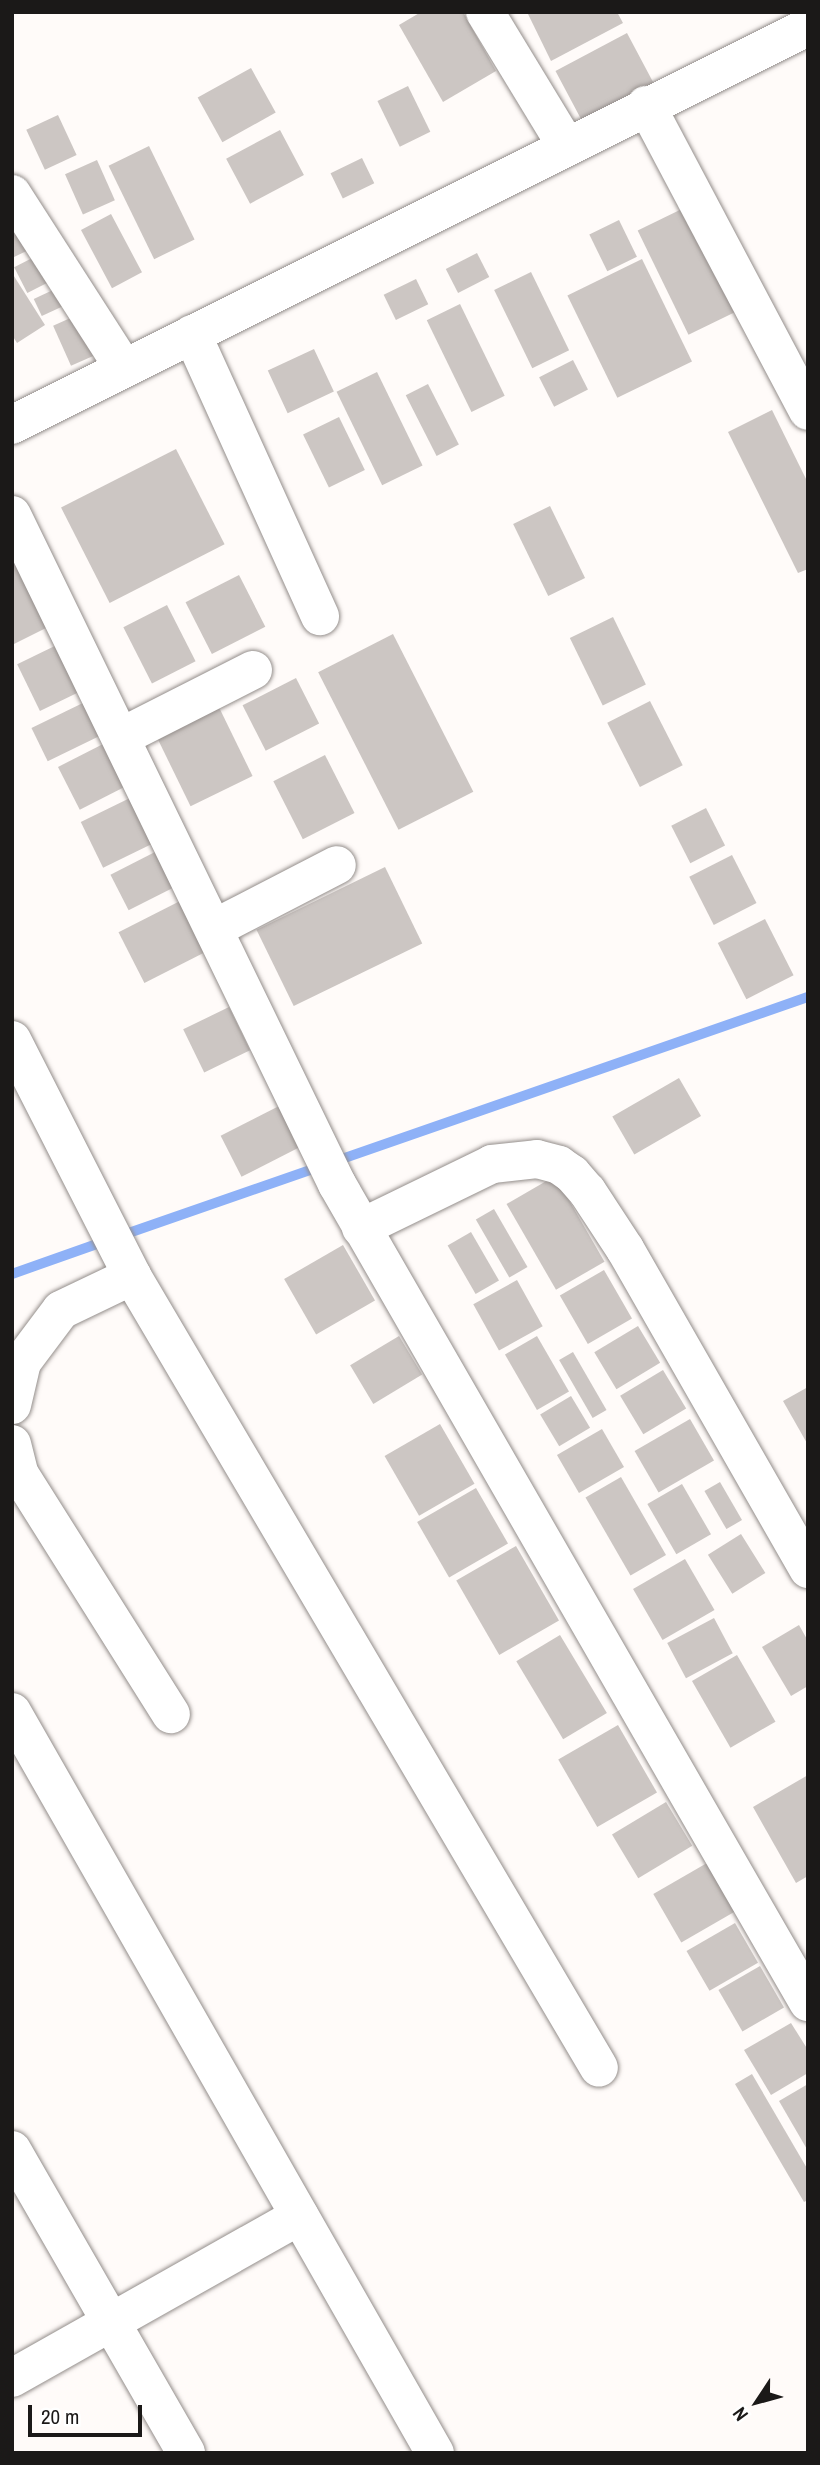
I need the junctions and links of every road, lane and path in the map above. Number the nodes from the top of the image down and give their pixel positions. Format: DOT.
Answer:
graph roads {
  1 [pos="485,12"];
  2 [pos="788,25"];
  3 [pos="646,105"];
  4 [pos="566,145"];
  5 [pos="12,194"];
  6 [pos="192,334"];
  7 [pos="123,368"];
  8 [pos="808,411"];
  9 [pos="12,425"];
  10 [pos="12,515"];
  11 [pos="320,616"];
  12 [pos="253,670"];
  13 [pos="121,737"];
  14 [pos="337,865"];
  15 [pos="215,929"];
  16 [pos="12,1041"];
  17 [pos="361,1228"];
  18 [pos="132,1276"];
  19 [pos="12,1405"];
  20 [pos="12,1444"];
  21 [pos="808,1569"];
  22 [pos="12,1712"];
  23 [pos="171,1714"];
  24 [pos="808,2002"];
  25 [pos="599,2068"];
  26 [pos="12,2150"];
  27 [pos="300,2216"];
  28 [pos="112,2324"];
  29 [pos="12,2378"];
  30 [pos="186,2453"];
  31 [pos="435,2453"];
  1 -- 4 [label="street"];
  2 -- 3 [label="street"];
  3 -- 4 [label="street"];
  3 -- 8 [label="street"];
  4 -- 6 [label="street"];
  5 -- 7 [label="street"];
  6 -- 7 [label="street"];
  6 -- 11 [label="street"];
  7 -- 9 [label="street"];
  10 -- 13 [label="street"];
  12 -- 13 [label="street"];
  13 -- 15 [label="street"];
  14 -- 15 [label="street"];
  15 -- 17 [label="street"];
  16 -- 18 [label="street"];
  17 -- 21 [label="street"];
  17 -- 24 [label="street"];
  18 -- 19 [label="street"];
  18 -- 25 [label="street"];
  20 -- 23 [label="street"];
  22 -- 27 [label="street"];
  26 -- 28 [label="street"];
  27 -- 28 [label="street"];
  27 -- 31 [label="street"];
  28 -- 29 [label="street"];
  28 -- 30 [label="street"];
}
